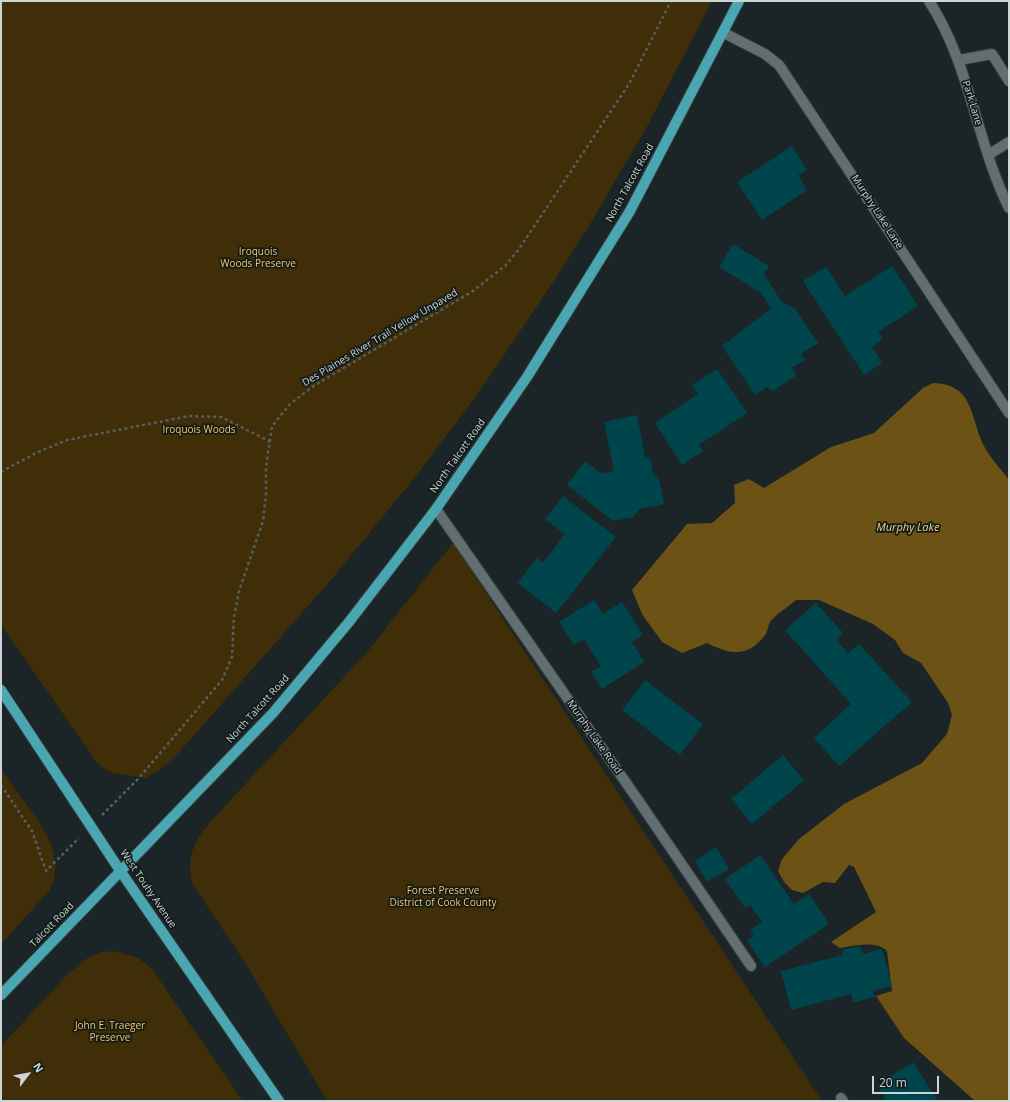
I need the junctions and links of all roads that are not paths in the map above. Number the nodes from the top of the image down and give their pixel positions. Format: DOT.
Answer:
graph roads {
  1 [pos="739,1"];
  2 [pos="929,1"];
  3 [pos="724,33"];
  4 [pos="959,60"];
  5 [pos="1009,81"];
  6 [pos="1009,142"];
  7 [pos="988,155"];
  8 [pos="1009,208"];
  9 [pos="1009,413"];
  10 [pos="436,509"];
  11 [pos="1,690"];
  12 [pos="121,872"];
  13 [pos="751,966"];
  14 [pos="1,995"];
  15 [pos="278,1101"];
  1 -- 3 [label="main road, North Talcott Road"];
  2 -- 4 [label="street, Park Lane"];
  3 -- 9 [label="street, Murphy Lake Lane"];
  3 -- 10 [label="main road, North Talcott Road"];
  4 -- 5 [label="street"];
  4 -- 7 [label="street, Park Lane"];
  6 -- 7 [label="street"];
  7 -- 8 [label="street, Park Lane"];
  10 -- 12 [label="main road, North Talcott Road"];
  10 -- 13 [label="street, Murphy Lake Road"];
  11 -- 12 [label="main road, West Touhy Avenue"];
  12 -- 14 [label="main road, Talcott Road"];
  12 -- 15 [label="main road, West Touhy Avenue"];
}
